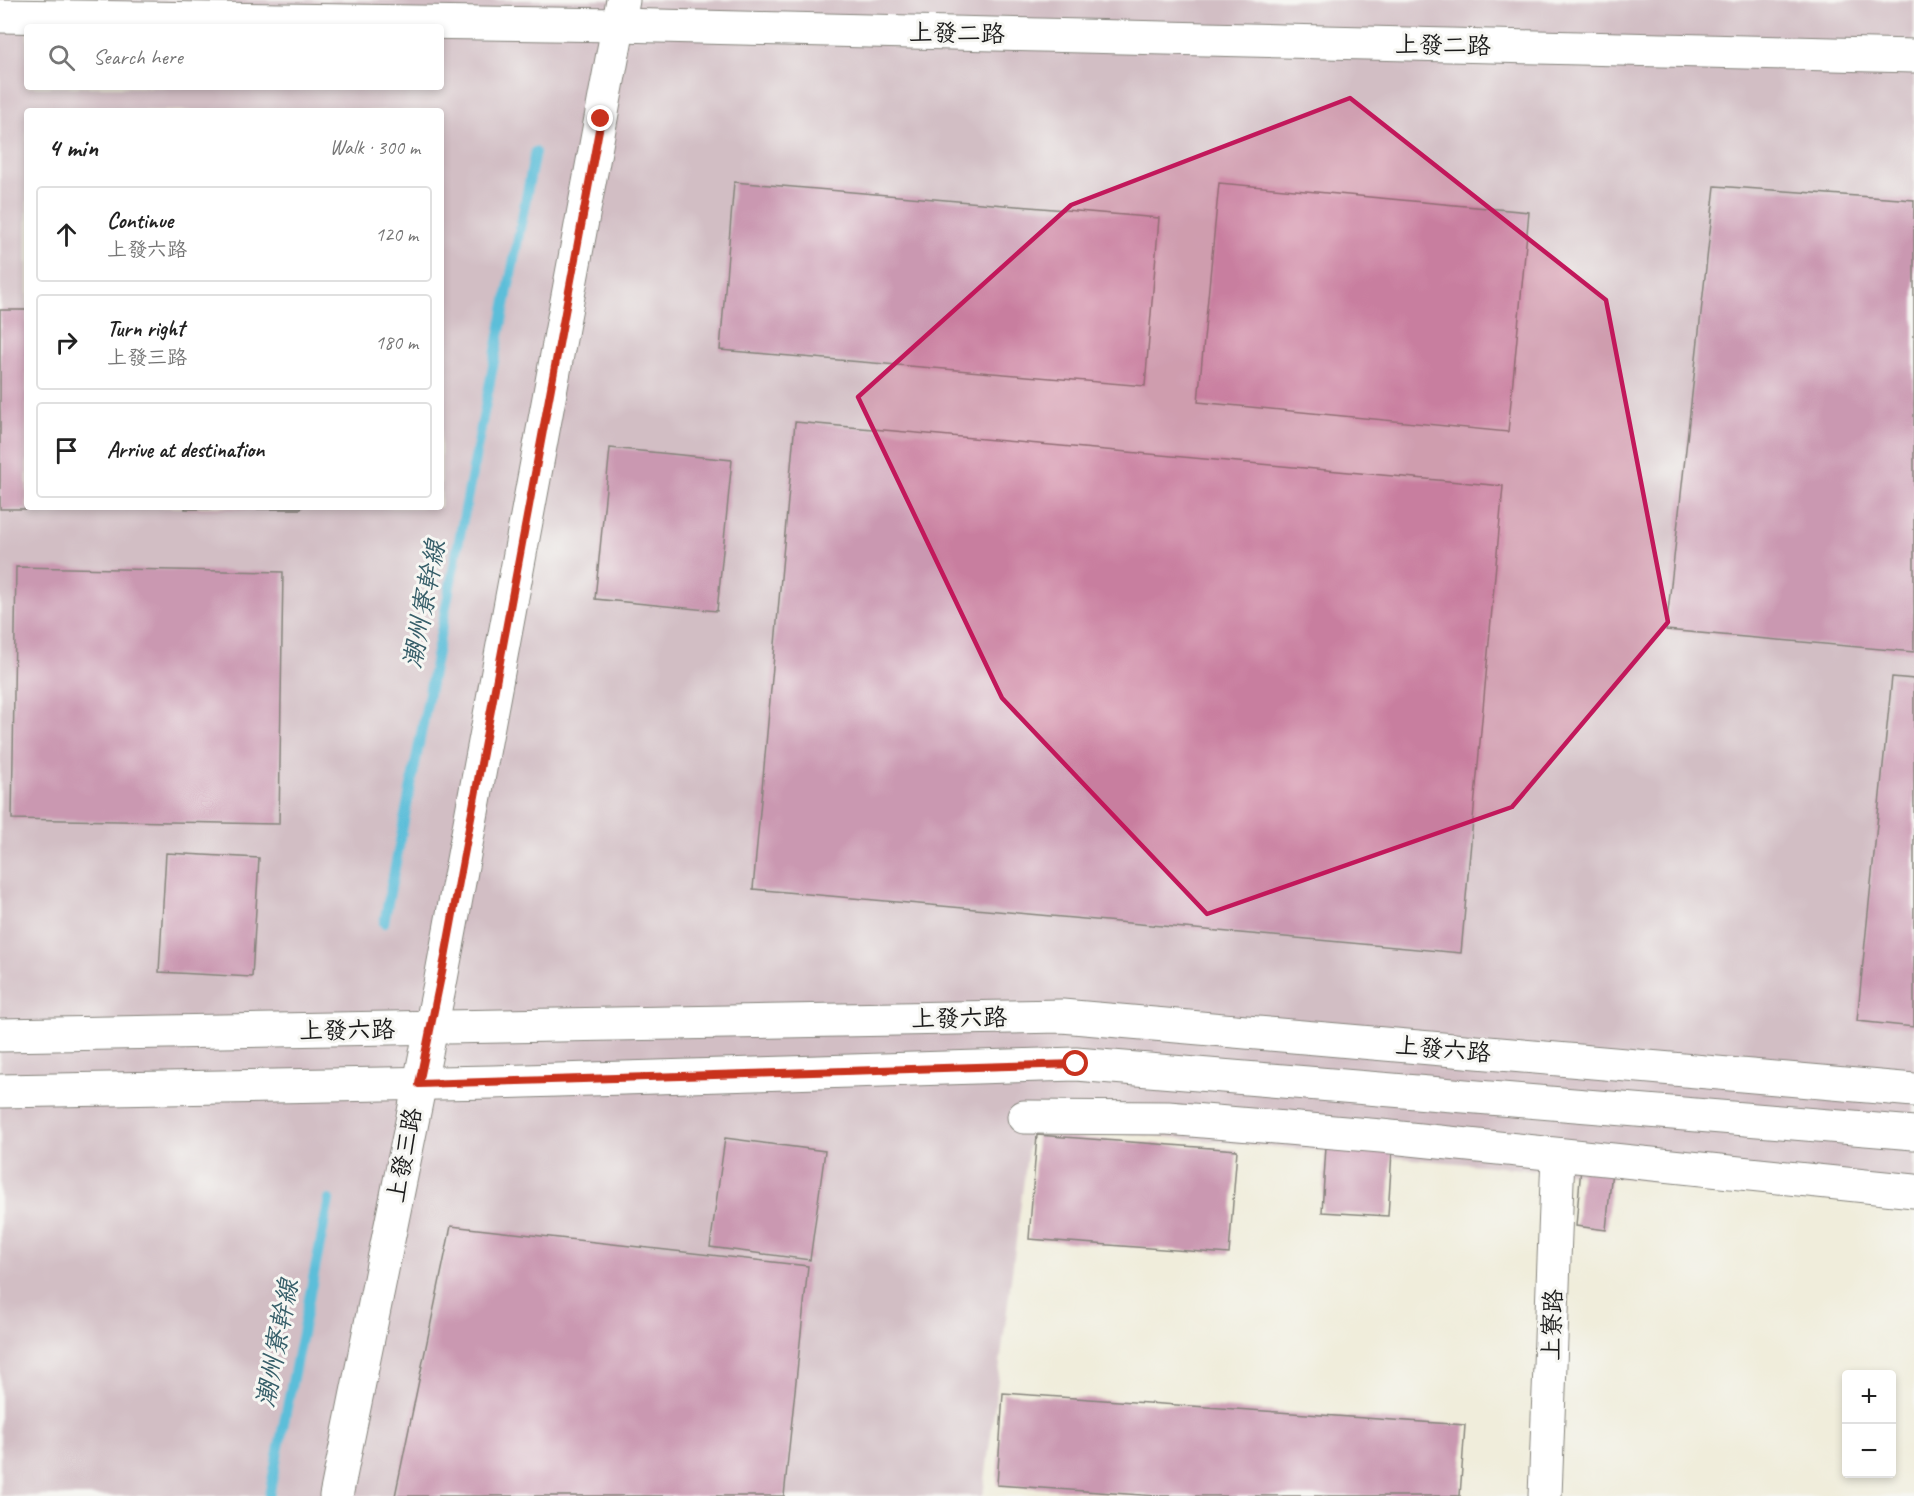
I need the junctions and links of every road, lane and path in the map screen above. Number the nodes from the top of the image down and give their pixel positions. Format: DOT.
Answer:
graph roads {
  1 [pos="621,12"];
  2 [pos="0,16"];
  3 [pos="1914,57"];
  4 [pos="430,1028"];
  5 [pos="0,1035"];
  6 [pos="419,1084"];
  7 [pos="1914,1090"];
  8 [pos="0,1091"];
  9 [pos="1024,1117"];
  10 [pos="1914,1133"];
  11 [pos="1558,1155"];
  12 [pos="1914,1191"];
  13 [pos="336,1496"];
  14 [pos="1545,1496"];
  1 -- 2 [label="street, 上發二路"];
  1 -- 3 [label="street, 上發二路"];
  1 -- 4 [label="street, 上發三路"];
  4 -- 5 [label="street, 上發六路"];
  4 -- 6 [label="street, 上發三路"];
  4 -- 7 [label="street, 上發六路"];
  6 -- 8 [label="street, 上發六路"];
  6 -- 10 [label="street, 上發六路"];
  6 -- 13 [label="street, 上發三路"];
  9 -- 11 [label="street"];
  11 -- 12 [label="street"];
  11 -- 14 [label="street, 上寮路"];
}
